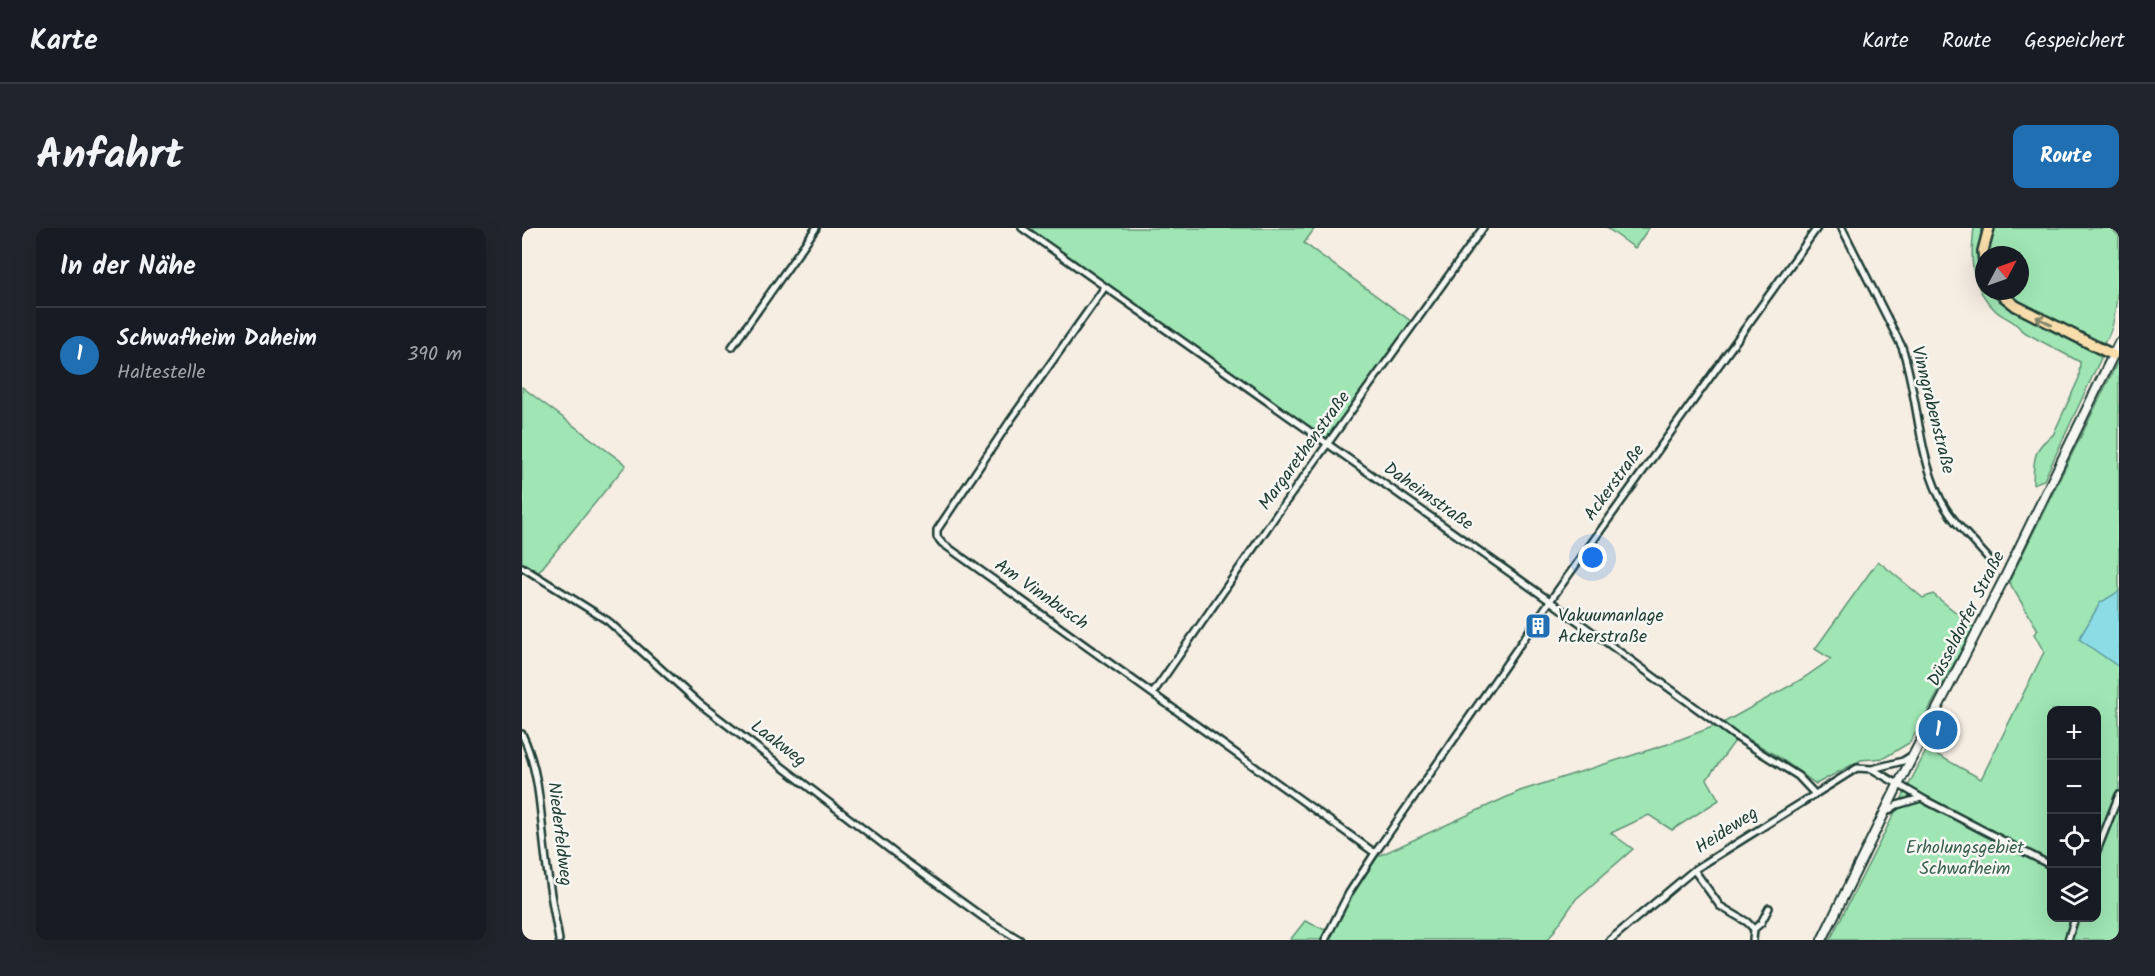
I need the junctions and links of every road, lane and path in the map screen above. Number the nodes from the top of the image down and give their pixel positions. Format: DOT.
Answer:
graph roads {
  1 [pos="816,228"];
  2 [pos="1022,228"];
  3 [pos="1483,228"];
  4 [pos="1817,228"];
  5 [pos="1842,228"];
  6 [pos="1989,228"];
  7 [pos="1984,246"];
  8 [pos="1105,287"];
  9 [pos="2008,300"];
  10 [pos="2119,343"];
  11 [pos="732,346"];
  12 [pos="2113,355"];
  13 [pos="1328,445"];
  14 [pos="1988,558"];
  15 [pos="522,567"];
  16 [pos="1550,601"];
  17 [pos="1153,693"];
  18 [pos="522,734"];
  19 [pos="1915,753"];
  20 [pos="1872,769"];
  21 [pos="1899,783"];
  22 [pos="1814,794"];
  23 [pos="2119,795"];
  24 [pos="1921,798"];
  25 [pos="1886,813"];
  26 [pos="2101,842"];
  27 [pos="1375,853"];
  28 [pos="2047,863"];
  29 [pos="1694,870"];
  30 [pos="1769,908"];
  31 [pos="2074,922"];
  32 [pos="1754,929"];
  33 [pos="559,940"];
  34 [pos="1020,940"];
  35 [pos="1325,940"];
  36 [pos="1610,940"];
  37 [pos="1753,940"];
  38 [pos="1822,940"];
  39 [pos="2068,940"];
  1 -- 11 [label="street"];
  2 -- 8 [label="street, Daheimstraße"];
  3 -- 13 [label="street, Margarethenstraße"];
  4 -- 16 [label="street, Ackerstraße"];
  5 -- 14 [label="street, Vinngrabenstraße"];
  6 -- 7 [label="highway"];
  8 -- 13 [label="street, Daheimstraße"];
  8 -- 17 [label="street, Am Vinnbusch"];
  12 -- 9 [label="highway, one-way"];
  10 -- 12 [label="main road, Düsseldorfer Straße"];
  12 -- 19 [label="main road, Düsseldorfer Straße"];
  13 -- 16 [label="street, Daheimstraße"];
  13 -- 17 [label="street, Margarethenstraße"];
  15 -- 34 [label="street, Laakweg"];
  16 -- 22 [label="street, Daheimstraße"];
  16 -- 27 [label="street, Ackerstraße"];
  17 -- 27 [label="street, Am Vinnbusch"];
  18 -- 33 [label="street, Niederfeldweg"];
  19 -- 20 [label="street, Heideweg"];
  19 -- 21 [label="main road, Düsseldorfer Straße"];
  20 -- 21 [label="street"];
  20 -- 22 [label="street, Heideweg"];
  21 -- 24 [label="street"];
  21 -- 25 [label="main road, Düsseldorfer Straße"];
  22 -- 29 [label="street, Heideweg"];
  23 -- 26 [label="street"];
  24 -- 25 [label="street"];
  24 -- 28 [label="street"];
  25 -- 38 [label="main road, Düsseldorfer Straße"];
  27 -- 35 [label="street, Ackerstraße"];
  29 -- 32 [label="street"];
  29 -- 36 [label="street, Heideweg"];
  30 -- 32 [label="street"];
  31 -- 39 [label="street"];
  32 -- 37 [label="street"];
}
